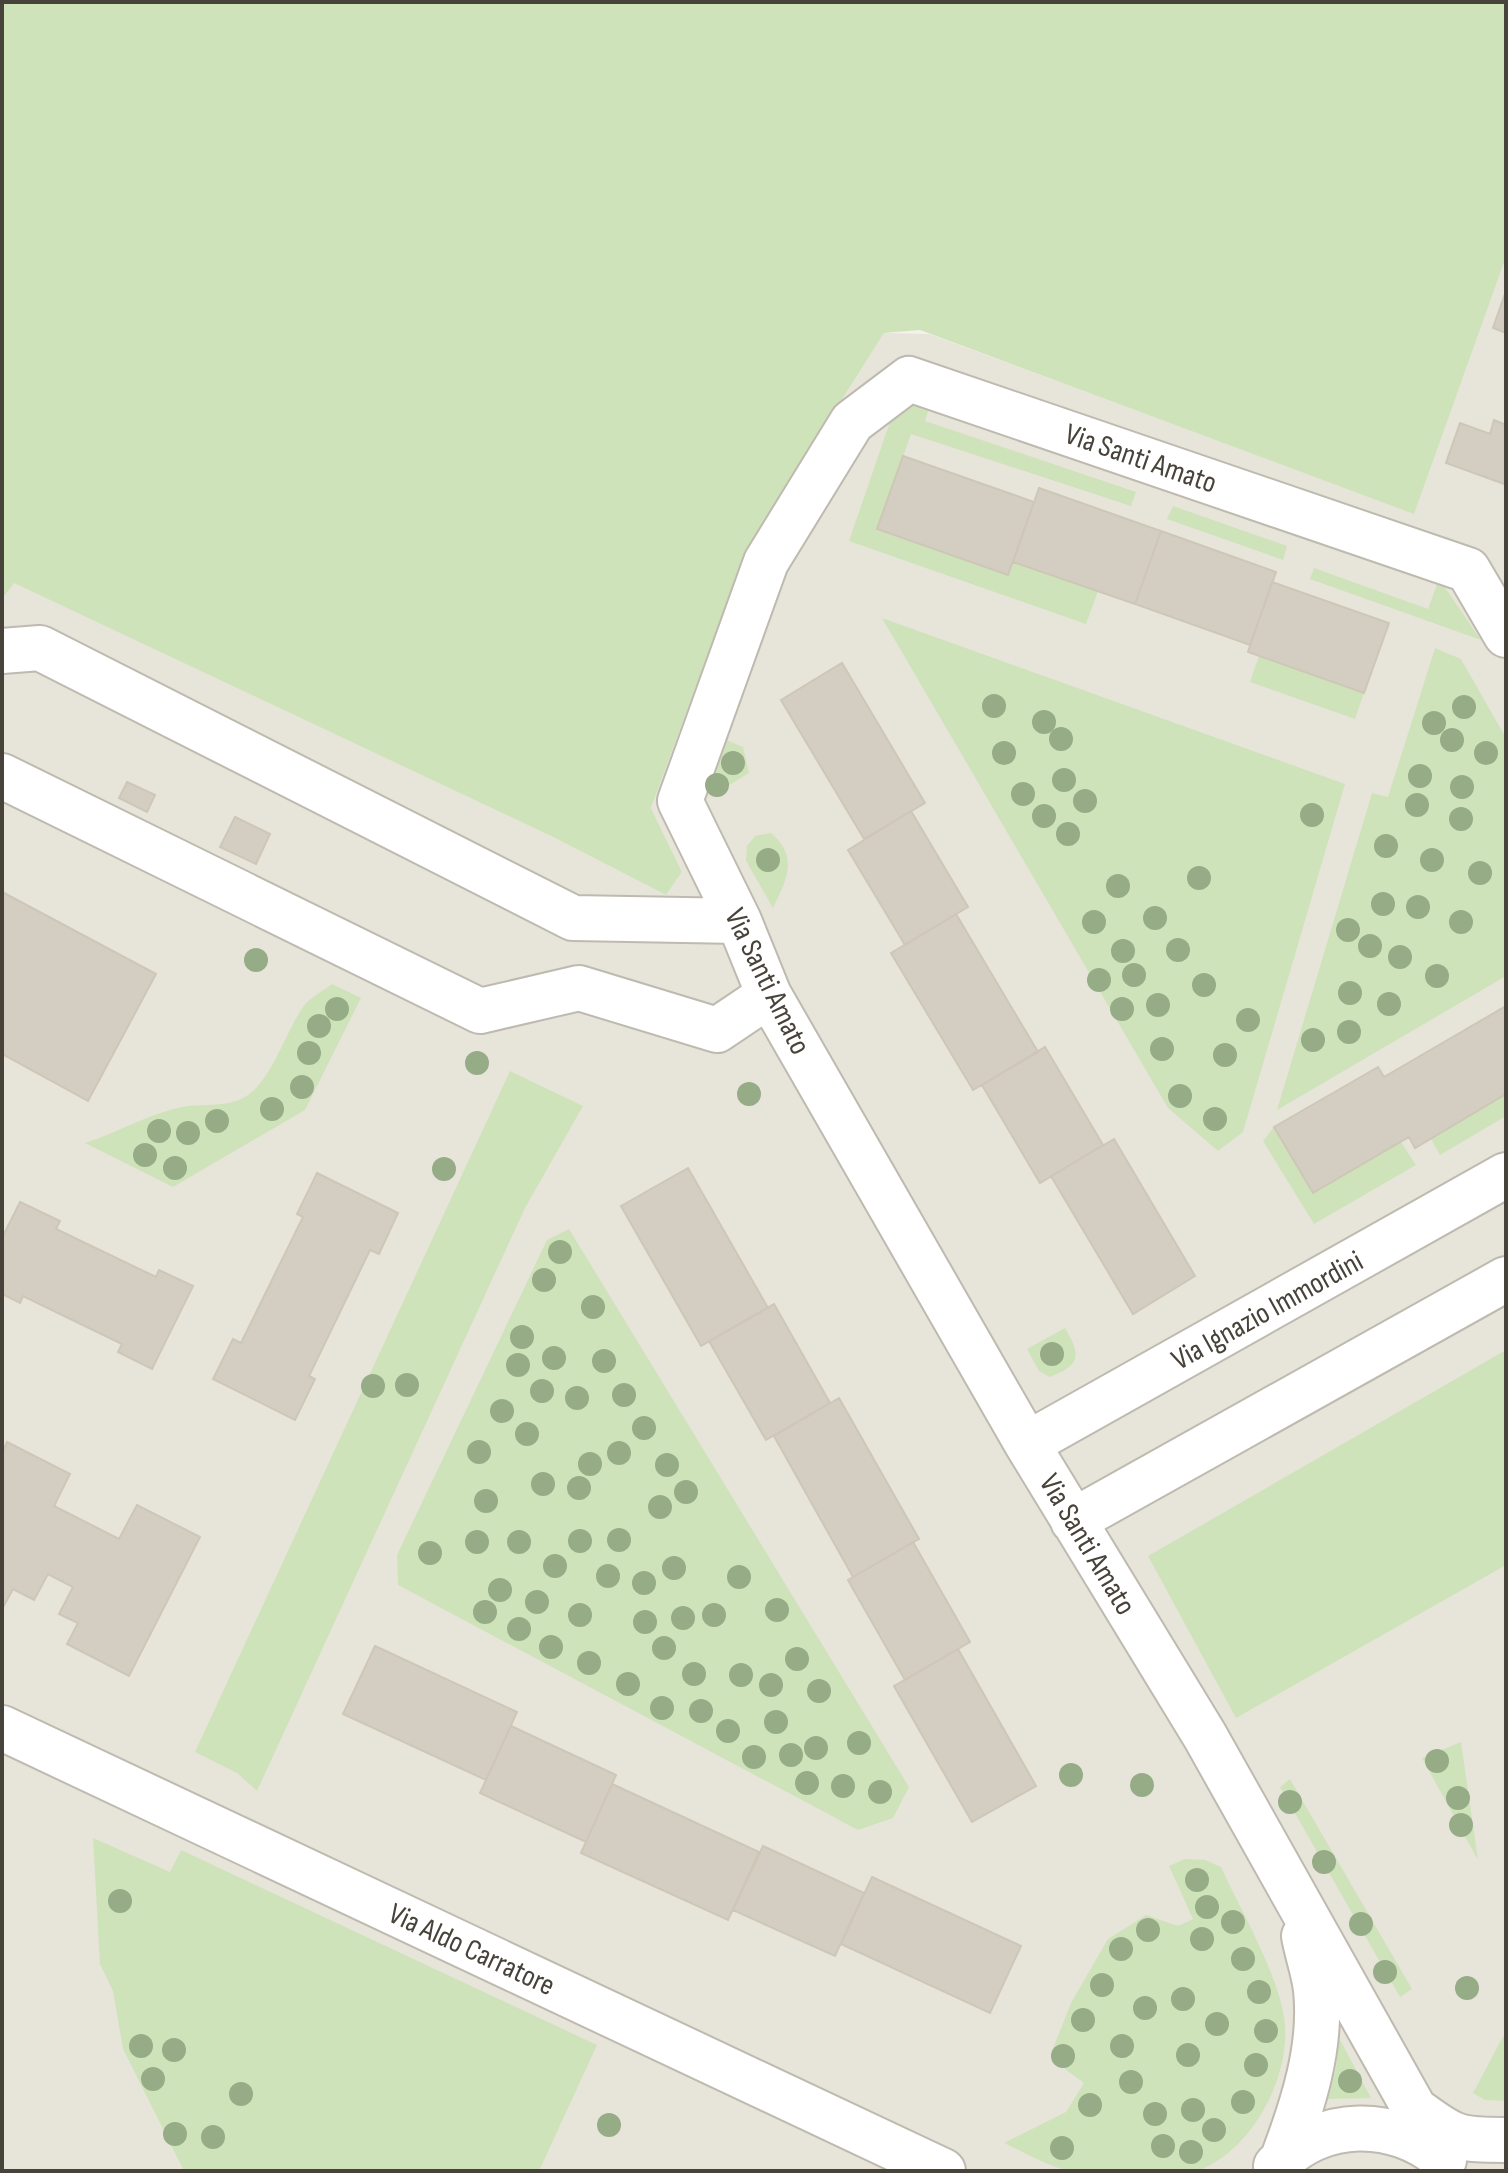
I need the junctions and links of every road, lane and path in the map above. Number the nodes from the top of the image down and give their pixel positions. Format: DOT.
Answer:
graph roads {
  1 [pos="1500,608"];
  2 [pos="2,651"];
  3 [pos="2,776"];
  4 [pos="573,918"];
  5 [pos="739,921"];
  6 [pos="579,988"];
  7 [pos="769,995"];
  8 [pos="1506,1175"];
  9 [pos="1506,1279"];
  10 [pos="1027,1444"];
  11 [pos="1073,1521"];
  12 [pos="2,1728"];
  13 [pos="1294,1890"];
  14 [pos="1444,2141"];
  15 [pos="1277,2164"];
  16 [pos="943,2171"];
  1 -- 5 [label="street, Via Santi Amato"];
  2 -- 4 [label="street"];
  3 -- 6 [label="street"];
  4 -- 5 [label="street"];
  4 -- 6 [label="street"];
  5 -- 7 [label="street, Via Santi Amato"];
  6 -- 7 [label="street"];
  7 -- 10 [label="street, Via Santi Amato"];
  8 -- 10 [label="street, Via Ignazio Immordini"];
  9 -- 11 [label="street"];
  10 -- 11 [label="street, Via Santi Amato"];
  11 -- 13 [label="street, Via Santi Amato"];
  12 -- 16 [label="street, Via Aldo Carratore"];
  13 -- 14 [label="street, Via Santi Amato"];
  13 -- 15 [label="street"];
  14 -- 15 [label="street"];
}
